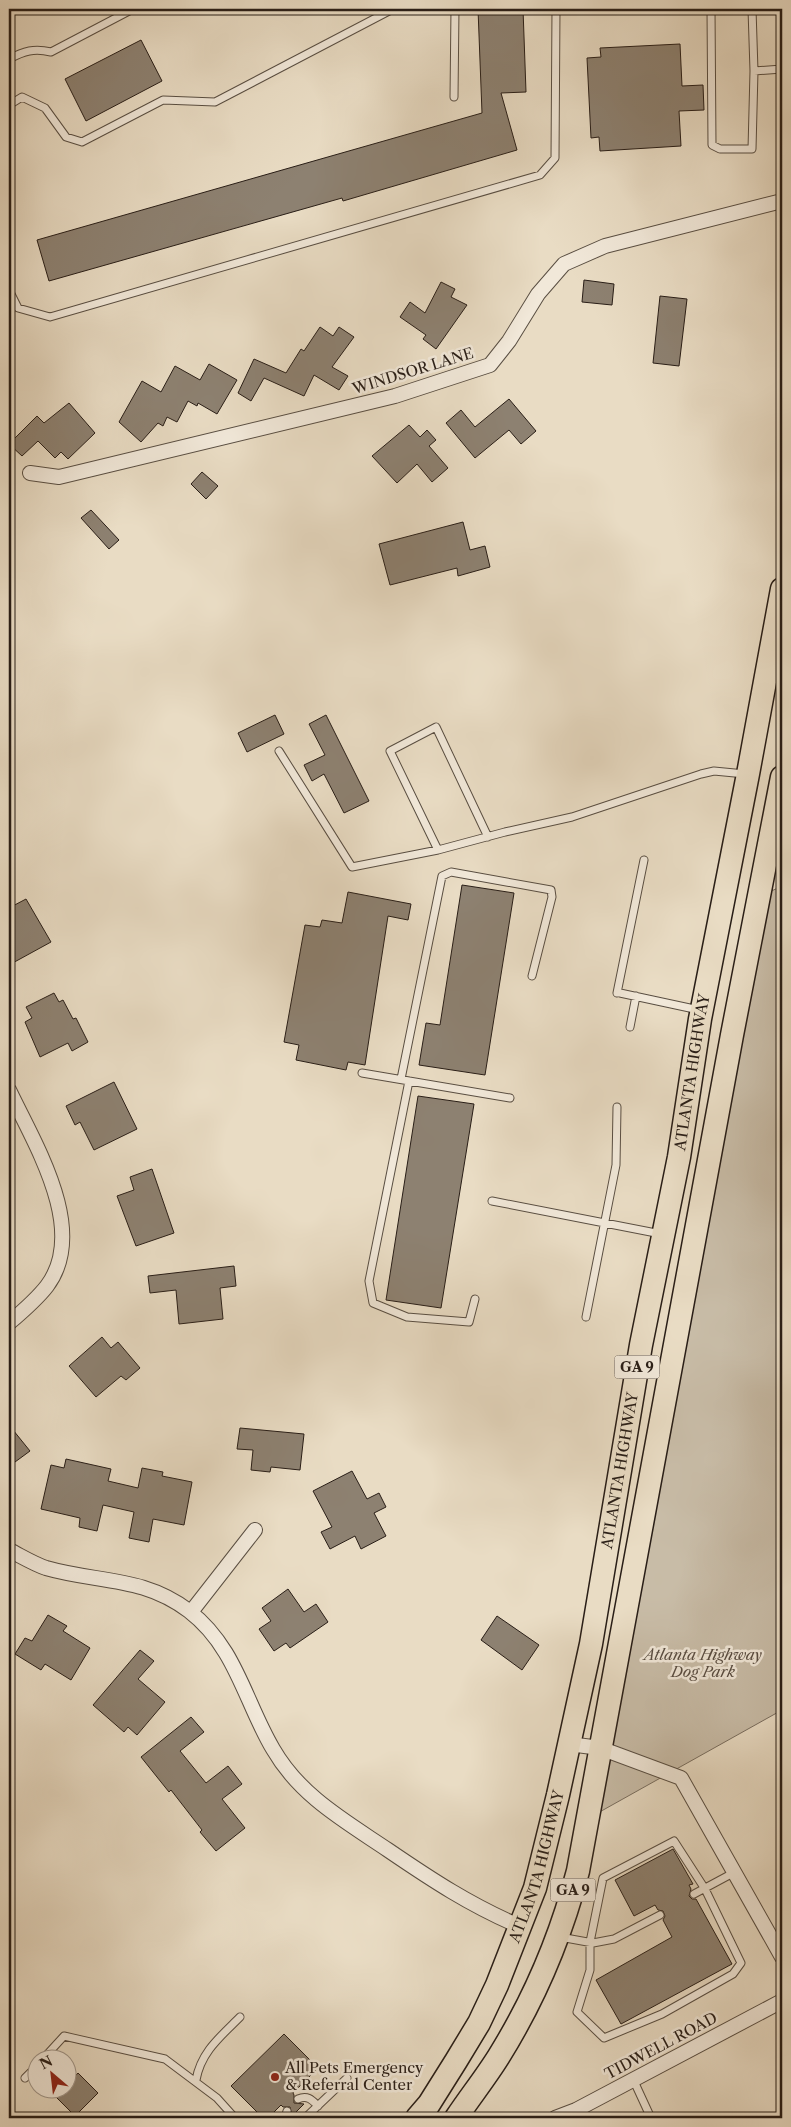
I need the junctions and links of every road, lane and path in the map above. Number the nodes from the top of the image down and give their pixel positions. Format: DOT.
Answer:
graph roads {
  1 [pos="133,9"];
  2 [pos="393,9"];
  3 [pos="455,9"];
  4 [pos="556,9"];
  5 [pos="711,9"];
  6 [pos="752,9"];
  7 [pos="9,59"];
  8 [pos="782,68"];
  9 [pos="754,70"];
  10 [pos="454,97"];
  11 [pos="9,105"];
  12 [pos="782,201"];
  13 [pos="9,290"];
  14 [pos="30,473"];
  15 [pos="782,589"];
  16 [pos="778,638"];
  17 [pos="279,751"];
  18 [pos="748,774"];
  19 [pos="782,778"];
  20 [pos="488,837"];
  21 [pos="438,850"];
  22 [pos="644,860"];
  23 [pos="532,976"];
  24 [pos="636,996"];
  25 [pos="702,1010"];
  26 [pos="630,1027"];
  27 [pos="362,1073"];
  28 [pos="401,1079"];
  29 [pos="409,1081"];
  30 [pos="9,1090"];
  31 [pos="510,1098"];
  32 [pos="617,1107"];
  33 [pos="492,1201"];
  34 [pos="606,1223"];
  35 [pos="663,1234"];
  36 [pos="475,1299"];
  37 [pos="586,1317"];
  38 [pos="9,1323"];
  39 [pos="255,1530"];
  40 [pos="9,1550"];
  41 [pos="190,1612"];
  42 [pos="569,1744"];
  43 [pos="600,1748"];
  44 [pos="735,1872"];
  45 [pos="705,1889"];
  46 [pos="694,1894"];
  47 [pos="660,1915"];
  48 [pos="519,1926"];
  49 [pos="557,1936"];
  50 [pos="590,1942"];
  51 [pos="782,1957"];
  52 [pos="782,2001"];
  53 [pos="240,2018"];
  54 [pos="51,2050"];
  55 [pos="28,2075"];
  56 [pos="25,2078"];
  57 [pos="347,2078"];
  58 [pos="633,2078"];
  59 [pos="196,2080"];
  60 [pos="298,2099"];
  61 [pos="318,2106"];
  62 [pos="235,2118"];
  63 [pos="305,2118"];
  64 [pos="417,2118"];
  65 [pos="456,2118"];
  66 [pos="555,2118"];
  67 [pos="651,2118"];
  1 -- 7 [label="lane"];
  2 -- 11 [label="lane"];
  3 -- 10 [label="lane"];
  4 -- 13 [label="lane"];
  5 -- 9 [label="lane"];
  6 -- 9 [label="lane"];
  8 -- 9 [label="lane"];
  12 -- 14 [label="street, WINDSOR LANE"];
  15 -- 16 [label="main road, ATLANTA HIGHWAY / GA 9"];
  16 -- 18 [label="main road, ATLANTA HIGHWAY / GA 9"];
  17 -- 21 [label="lane"];
  18 -- 20 [label="lane"];
  18 -- 25 [label="main road, ATLANTA HIGHWAY / GA 9"];
  19 -- 43 [label="main road, ATLANTA HIGHWAY / GA 9"];
  20 -- 21 [label="lane"];
  20 -- 21 [label="lane"];
  22 -- 24 [label="lane"];
  23 -- 28 [label="lane"];
  24 -- 25 [label="lane"];
  24 -- 26 [label="lane"];
  25 -- 35 [label="main road, ATLANTA HIGHWAY / GA 9"];
  27 -- 28 [label="lane"];
  28 -- 29 [label="lane"];
  29 -- 31 [label="lane"];
  29 -- 36 [label="lane"];
  30 -- 38 [label="street"];
  32 -- 34 [label="lane"];
  33 -- 34 [label="lane"];
  34 -- 35 [label="lane"];
  34 -- 37 [label="lane"];
  35 -- 42 [label="main road, ATLANTA HIGHWAY / GA 9"];
  39 -- 41 [label="street"];
  40 -- 41 [label="street"];
  41 -- 48 [label="street"];
  42 -- 43 [label="street"];
  42 -- 48 [label="main road, ATLANTA HIGHWAY / GA 9"];
  43 -- 44 [label="street"];
  43 -- 49 [label="main road, ATLANTA HIGHWAY / GA 9"];
  44 -- 45 [label="lane"];
  44 -- 51 [label="street"];
  45 -- 46 [label="lane"];
  45 -- 50 [label="lane"];
  45 -- 50 [label="lane"];
  47 -- 50 [label="lane"];
  48 -- 64 [label="main road, ATLANTA HIGHWAY / GA 9"];
  49 -- 50 [label="lane"];
  49 -- 65 [label="main road, ATLANTA HIGHWAY / GA 9"];
  52 -- 58 [label="street, TIDWELL ROAD"];
  53 -- 59 [label="lane"];
  54 -- 59 [label="lane"];
  55 -- 56 [label="lane"];
  57 -- 61 [label="lane"];
  58 -- 66 [label="street, TIDWELL ROAD"];
  58 -- 67 [label="lane"];
  59 -- 62 [label="lane"];
  60 -- 61 [label="lane"];
  61 -- 63 [label="lane"];
}
